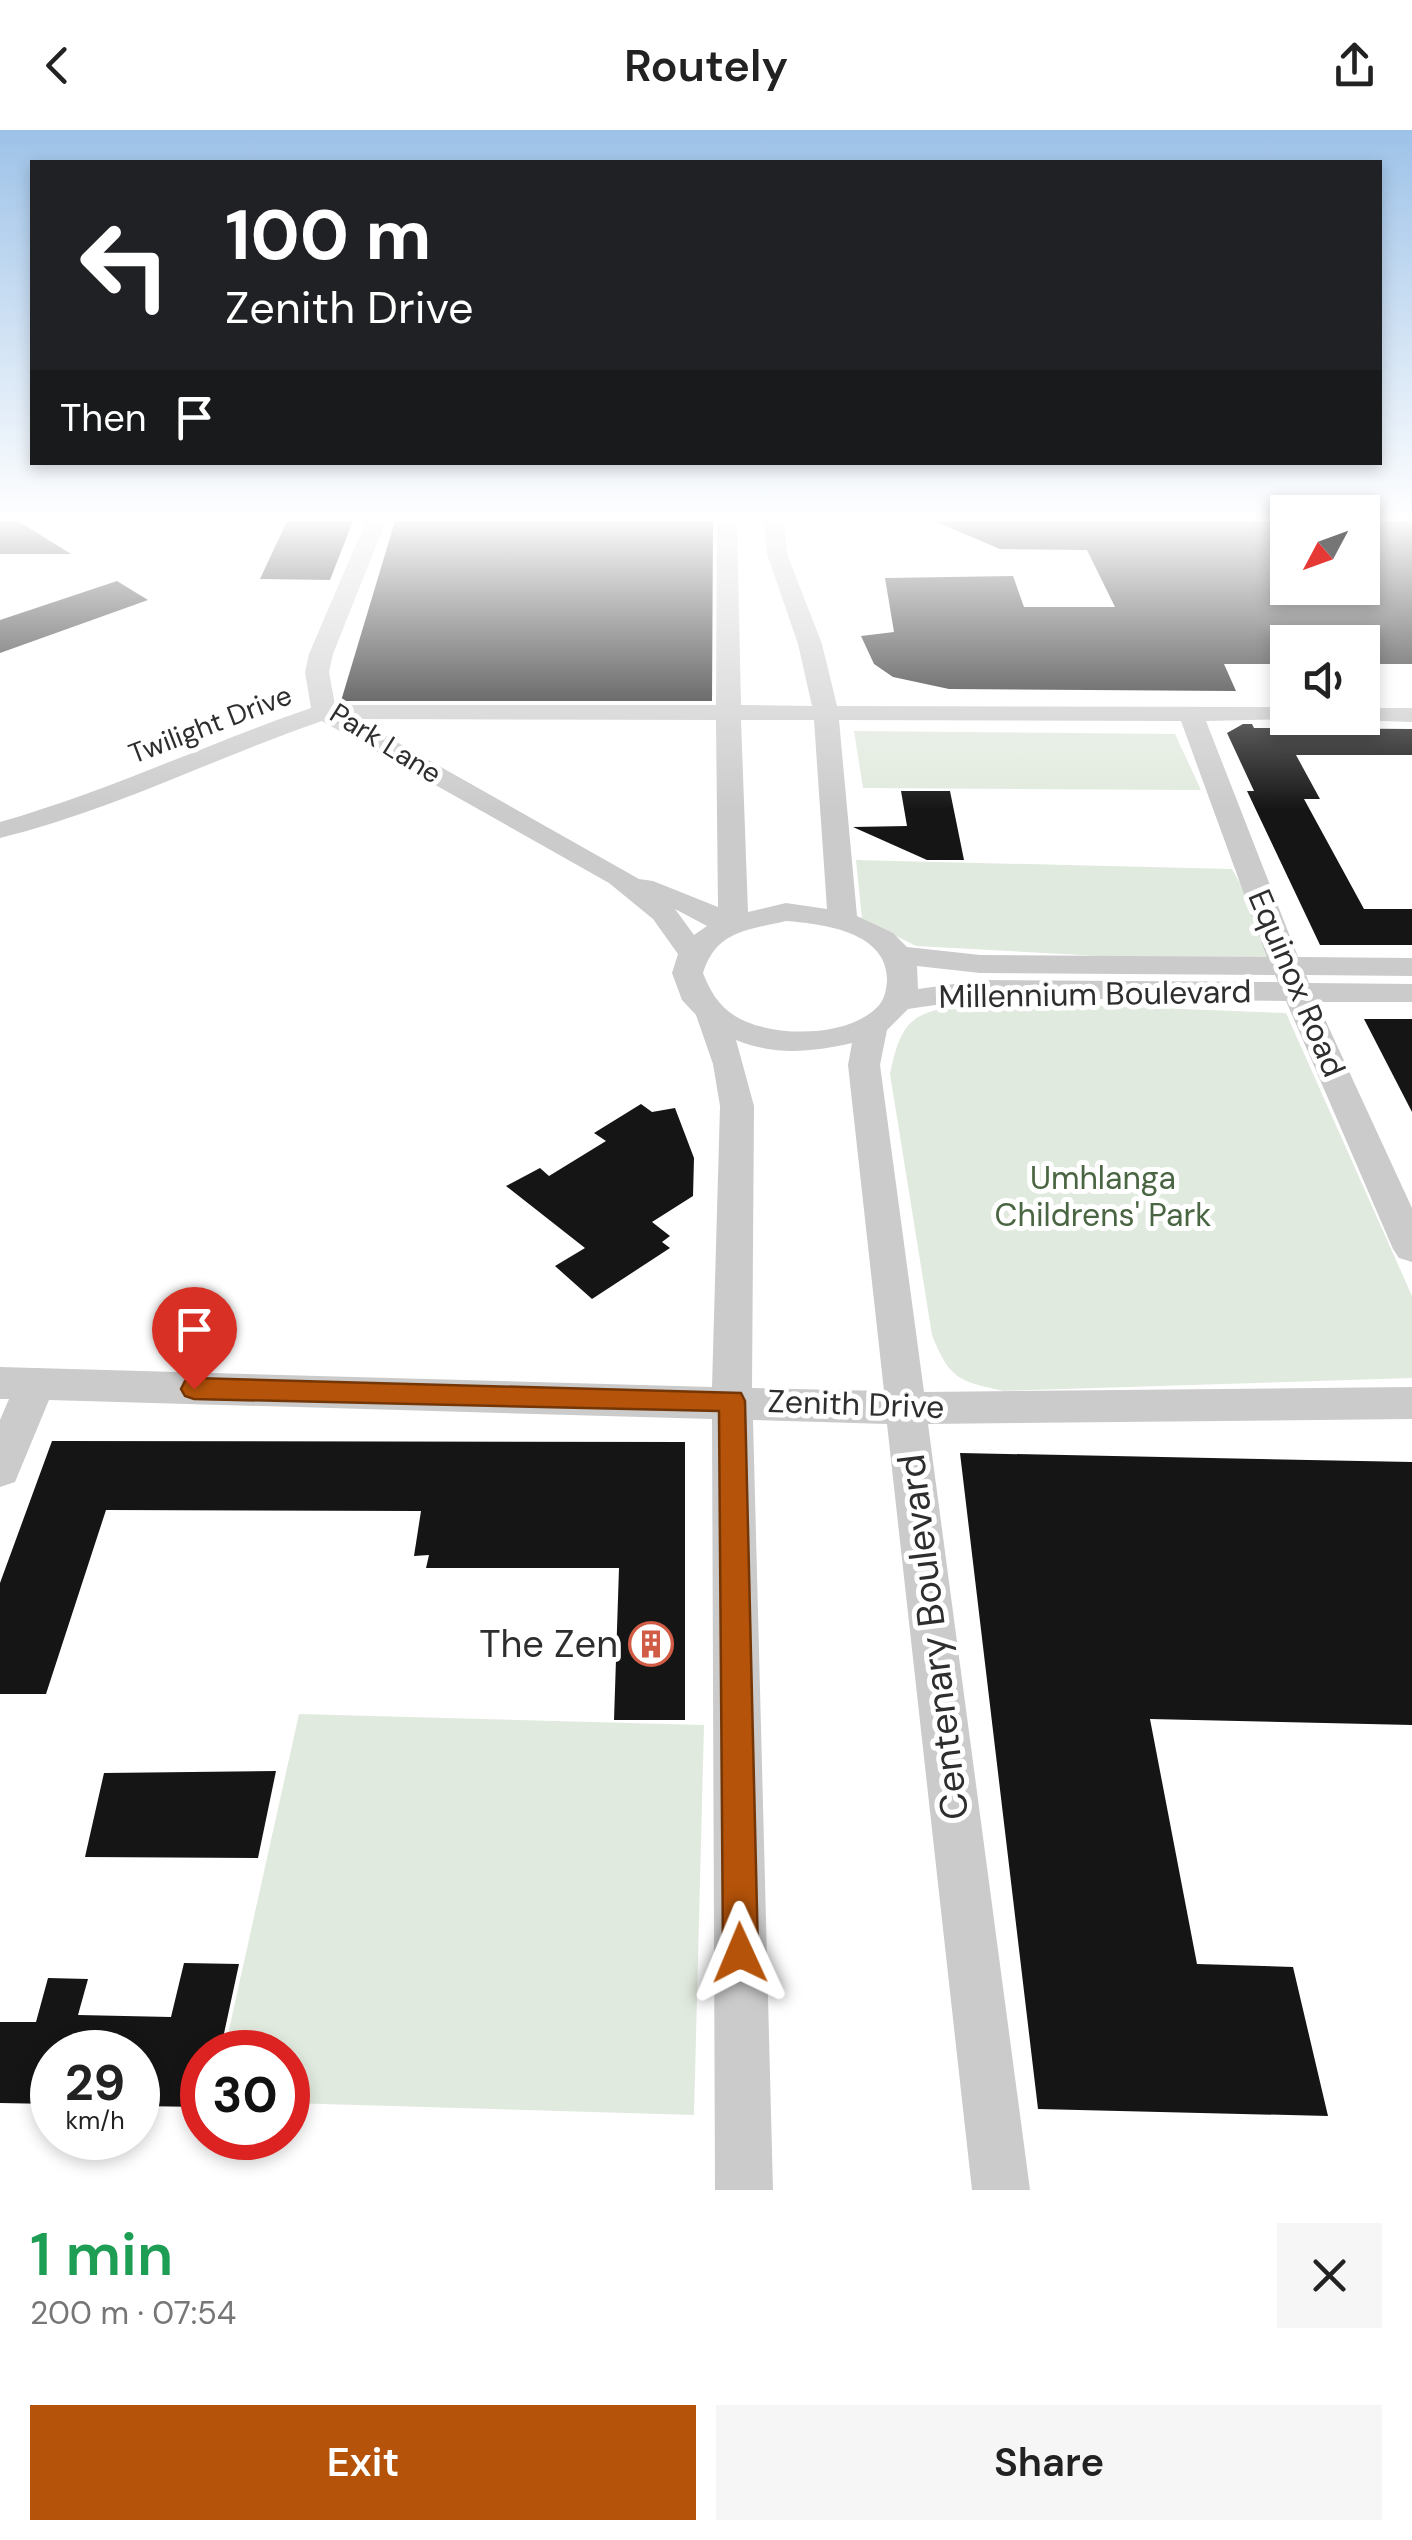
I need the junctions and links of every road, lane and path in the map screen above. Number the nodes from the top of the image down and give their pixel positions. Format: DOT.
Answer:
graph roads {
  1 [pos="336,617"];
  2 [pos="729,617"];
  3 [pos="800,617"];
  4 [pos="826,711"];
  5 [pos="324,712"];
  6 [pos="731,713"];
  7 [pos="1192,714"];
  8 [pos="1270,714"];
  9 [pos="1380,715"];
  10 [pos="1412,715"];
  11 [pos="0,830"];
  12 [pos="730,869"];
  13 [pos="619,877"];
  14 [pos="658,892"];
  15 [pos="844,920"];
  16 [pos="730,923"];
  17 [pos="692,952"];
  18 [pos="897,956"];
  19 [pos="1412,967"];
  20 [pos="1292,979"];
  21 [pos="1412,993"];
  22 [pos="886,1013"];
  23 [pos="712,1017"];
  24 [pos="1412,1249"];
  25 [pos="18,1384"];
  26 [pos="732,1401"];
  27 [pos="1412,1403"];
  28 [pos="905,1408"];
  29 [pos="0,1470"];
  30 [pos="744,2190"];
  31 [pos="1001,2190"];
  1 -- 5 [label="street, Park Lane"];
  2 -- 6 [label="street"];
  3 -- 4 [label="street"];
  4 -- 6 [label="street, Twilight Drive"];
  4 -- 7 [label="street, Twilight Drive"];
  4 -- 15 [label="street"];
  5 -- 6 [label="street, Twilight Drive"];
  5 -- 11 [label="street, Twilight Drive"];
  5 -- 13 [label="street, Park Lane"];
  6 -- 12 [label="street"];
  7 -- 8 [label="street, Twilight Drive"];
  7 -- 20 [label="street, Equinox Road"];
  9 -- 10 [label="street"];
  12 -- 14 [label="street"];
  12 -- 16 [label="street"];
  13 -- 14 [label="street, Park Lane"];
  13 -- 17 [label="street, Park Lane"];
  14 -- 16 [label="street, Park Lane"];
  15 -- 16 [label="street"];
  15 -- 18 [label="street"];
  16 -- 17 [label="street"];
  17 -- 23 [label="street"];
  18 -- 20 [label="street, Millennium Boulevard"];
  18 -- 22 [label="street"];
  19 -- 20 [label="street, Millennium Boulevard"];
  20 -- 21 [label="street, Millennium Boulevard"];
  20 -- 22 [label="street, Millennium Boulevard"];
  20 -- 24 [label="street, Equinox Road"];
  22 -- 23 [label="street"];
  22 -- 28 [label="street, Centenary Boulevard"];
  23 -- 26 [label="street"];
  25 -- 26 [label="street, Zenith Drive"];
  25 -- 29 [label="street"];
  26 -- 28 [label="street, Zenith Drive"];
  26 -- 30 [label="street"];
  27 -- 28 [label="street, Zenith Drive"];
  28 -- 31 [label="street, Centenary Boulevard"];
}
